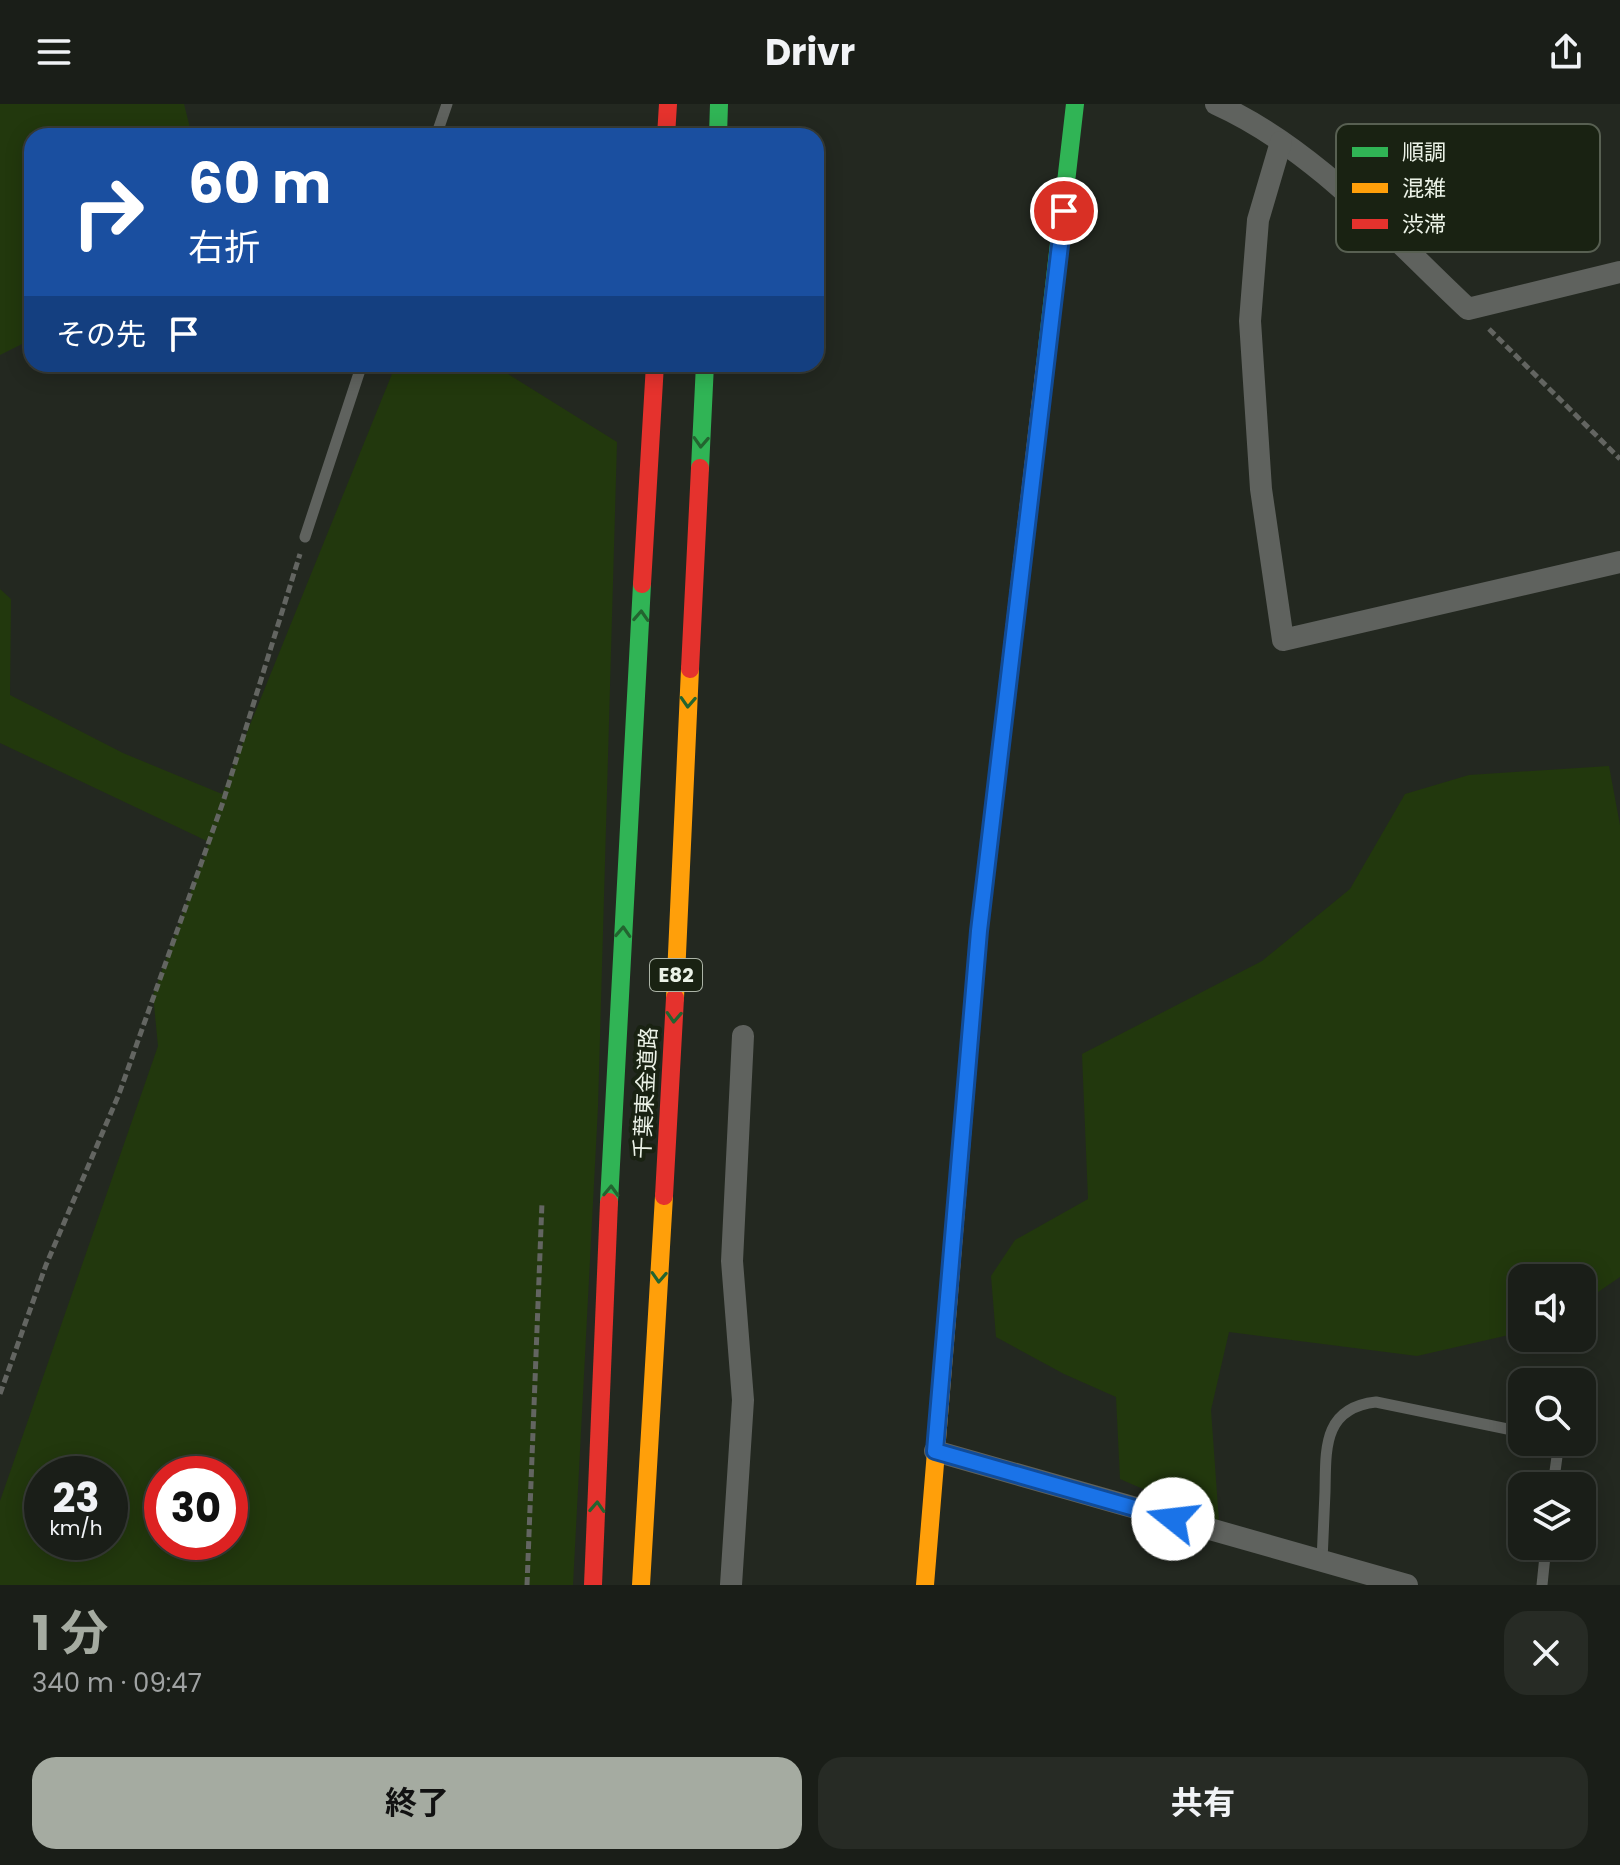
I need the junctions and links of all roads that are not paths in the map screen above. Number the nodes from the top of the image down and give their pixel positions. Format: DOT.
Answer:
graph roads {
  1 [pos="447,104"];
  2 [pos="668,104"];
  3 [pos="719,104"];
  4 [pos="1075,104"];
  5 [pos="1216,104"];
  6 [pos="439,128"];
  7 [pos="666,128"];
  8 [pos="718,128"];
  9 [pos="1281,142"];
  10 [pos="1336,186"];
  11 [pos="1408,252"];
  12 [pos="1620,272"];
  13 [pos="359,372"];
  14 [pos="655,372"];
  15 [pos="705,372"];
  16 [pos="305,537"];
  17 [pos="1620,562"];
  18 [pos="743,1036"];
  19 [pos="1508,1429"];
  20 [pos="935,1451"];
  21 [pos="1545,1560"];
  22 [pos="1322,1562"];
  23 [pos="593,1585"];
  24 [pos="641,1585"];
  25 [pos="731,1585"];
  26 [pos="925,1585"];
  27 [pos="1407,1585"];
  28 [pos="1542,1585"];
  1 -- 6 [label="lane"];
  2 -- 7 [label="main road"];
  3 -- 8 [label="main road"];
  4 -- 20 [label="main road"];
  5 -- 9 [label="street"];
  9 -- 10 [label="street"];
  9 -- 17 [label="street"];
  11 -- 12 [label="street"];
  13 -- 16 [label="lane"];
  23 -- 14 [label="main road, 千葉東金道路 / E82, one-way"];
  15 -- 24 [label="main road, 千葉東金道路 / E82, one-way"];
  18 -- 25 [label="street"];
  19 -- 22 [label="lane"];
  20 -- 22 [label="street"];
  20 -- 26 [label="main road"];
  21 -- 28 [label="lane"];
  22 -- 27 [label="street"];
}
